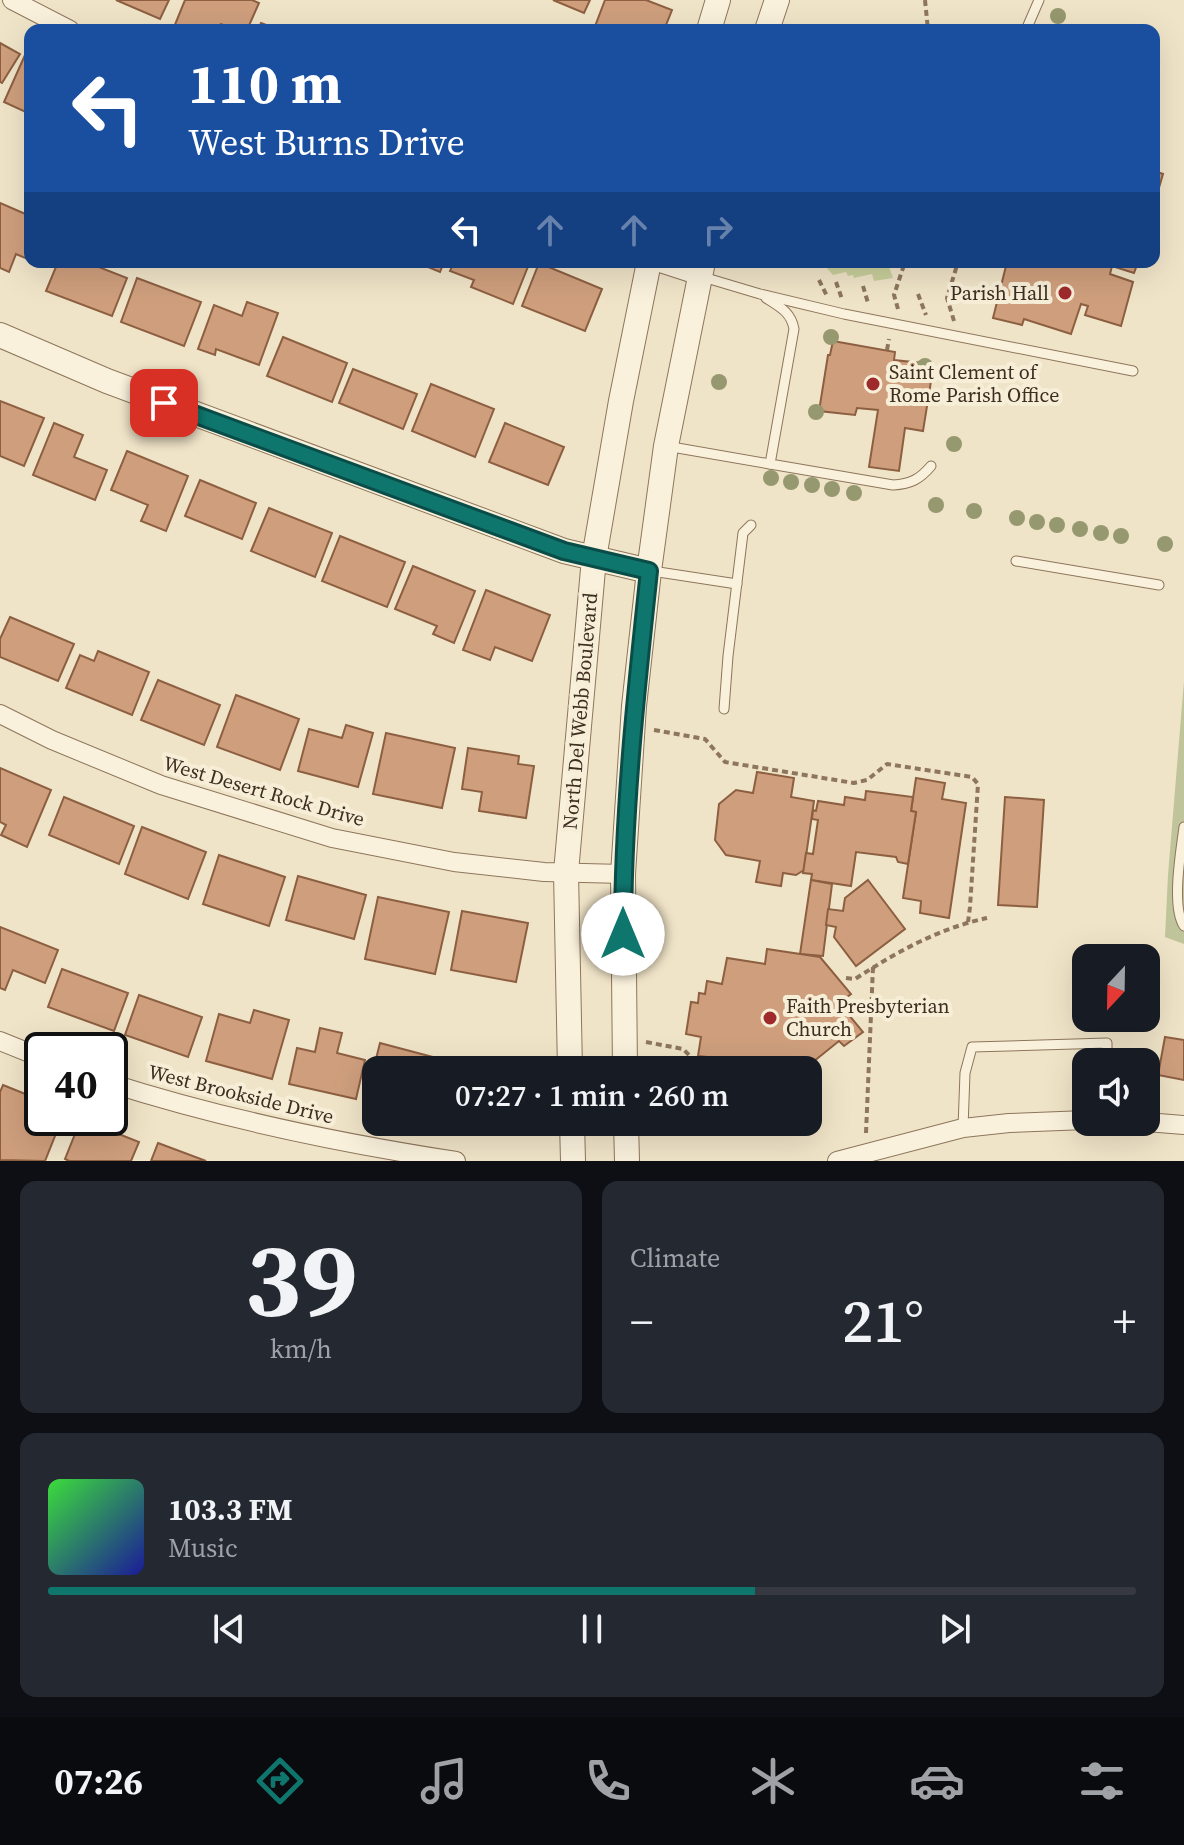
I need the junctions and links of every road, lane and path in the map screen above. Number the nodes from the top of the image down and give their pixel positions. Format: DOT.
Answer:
graph roads {
  1 [pos="12,0"];
  2 [pos="718,0"];
  3 [pos="777,0"];
  4 [pos="925,0"];
  5 [pos="1039,0"];
  6 [pos="58,24"];
  7 [pos="711,24"];
  8 [pos="769,24"];
  9 [pos="927,24"];
  10 [pos="1029,24"];
  11 [pos="648,268"];
  12 [pos="903,268"];
  13 [pos="956,268"];
  14 [pos="702,269"];
  15 [pos="863,286"];
  16 [pos="760,294"];
  17 [pos="918,294"];
  18 [pos="894,295"];
  19 [pos="871,313"];
  20 [pos="954,320"];
  21 [pos="928,321"];
  22 [pos="0,335"];
  23 [pos="1133,371"];
  24 [pos="666,446"];
  25 [pos="770,464"];
  26 [pos="931,466"];
  27 [pos="751,525"];
  28 [pos="594,558"];
  29 [pos="1016,561"];
  30 [pos="649,571"];
  31 [pos="737,584"];
  32 [pos="1159,585"];
  33 [pos="724,709"];
  34 [pos="0,714"];
  35 [pos="653,730"];
  36 [pos="1184,827"];
  37 [pos="566,872"];
  38 [pos="623,874"];
  39 [pos="987,918"];
  40 [pos="968,922"];
  41 [pos="1184,926"];
  42 [pos="873,967"];
  43 [pos="846,978"];
  44 [pos="0,1041"];
  45 [pos="644,1042"];
  46 [pos="1107,1048"];
  47 [pos="24,1051"];
  48 [pos="570,1056"];
  49 [pos="625,1056"];
  50 [pos="690,1056"];
  51 [pos="128,1088"];
  52 [pos="1072,1121"];
  53 [pos="1160,1123"];
  54 [pos="1184,1125"];
  55 [pos="963,1128"];
  56 [pos="572,1136"];
  57 [pos="626,1136"];
  58 [pos="866,1136"];
  59 [pos="456,1161"];
  60 [pos="573,1161"];
  61 [pos="627,1161"];
  62 [pos="837,1161"];
  1 -- 6 [label="street"];
  2 -- 7 [label="street"];
  3 -- 8 [label="street"];
  4 -- 9 [label="path"];
  5 -- 10 [label="lane"];
  11 -- 28 [label="street, North Del Webb Boulevard"];
  12 -- 18 [label="path"];
  13 -- 20 [label="path"];
  14 -- 16 [label="lane"];
  14 -- 24 [label="street"];
  15 -- 19 [label="path"];
  16 -- 23 [label="lane"];
  16 -- 25 [label="lane"];
  17 -- 21 [label="path"];
  22 -- 28 [label="street"];
  24 -- 25 [label="lane"];
  24 -- 30 [label="street"];
  25 -- 26 [label="lane"];
  27 -- 31 [label="lane"];
  28 -- 30 [label="street"];
  28 -- 37 [label="street, North Del Webb Boulevard"];
  29 -- 32 [label="lane"];
  30 -- 31 [label="lane"];
  30 -- 38 [label="street"];
  31 -- 33 [label="lane"];
  34 -- 37 [label="street, West Desert Rock Drive"];
  35 -- 40 [label="path"];
  36 -- 41 [label="lane"];
  37 -- 38 [label="street, West Desert Rock Drive"];
  37 -- 48 [label="street, North Del Webb Boulevard"];
  38 -- 49 [label="street"];
  39 -- 40 [label="path"];
  40 -- 42 [label="path"];
  42 -- 43 [label="path"];
  42 -- 58 [label="path"];
  44 -- 47 [label="street"];
  45 -- 50 [label="path"];
  46 -- 55 [label="lane"];
  51 -- 59 [label="street, West Brookside Drive"];
  52 -- 55 [label="street"];
  53 -- 54 [label="street"];
  55 -- 62 [label="street"];
  56 -- 60 [label="street"];
  57 -- 61 [label="street"];
}
